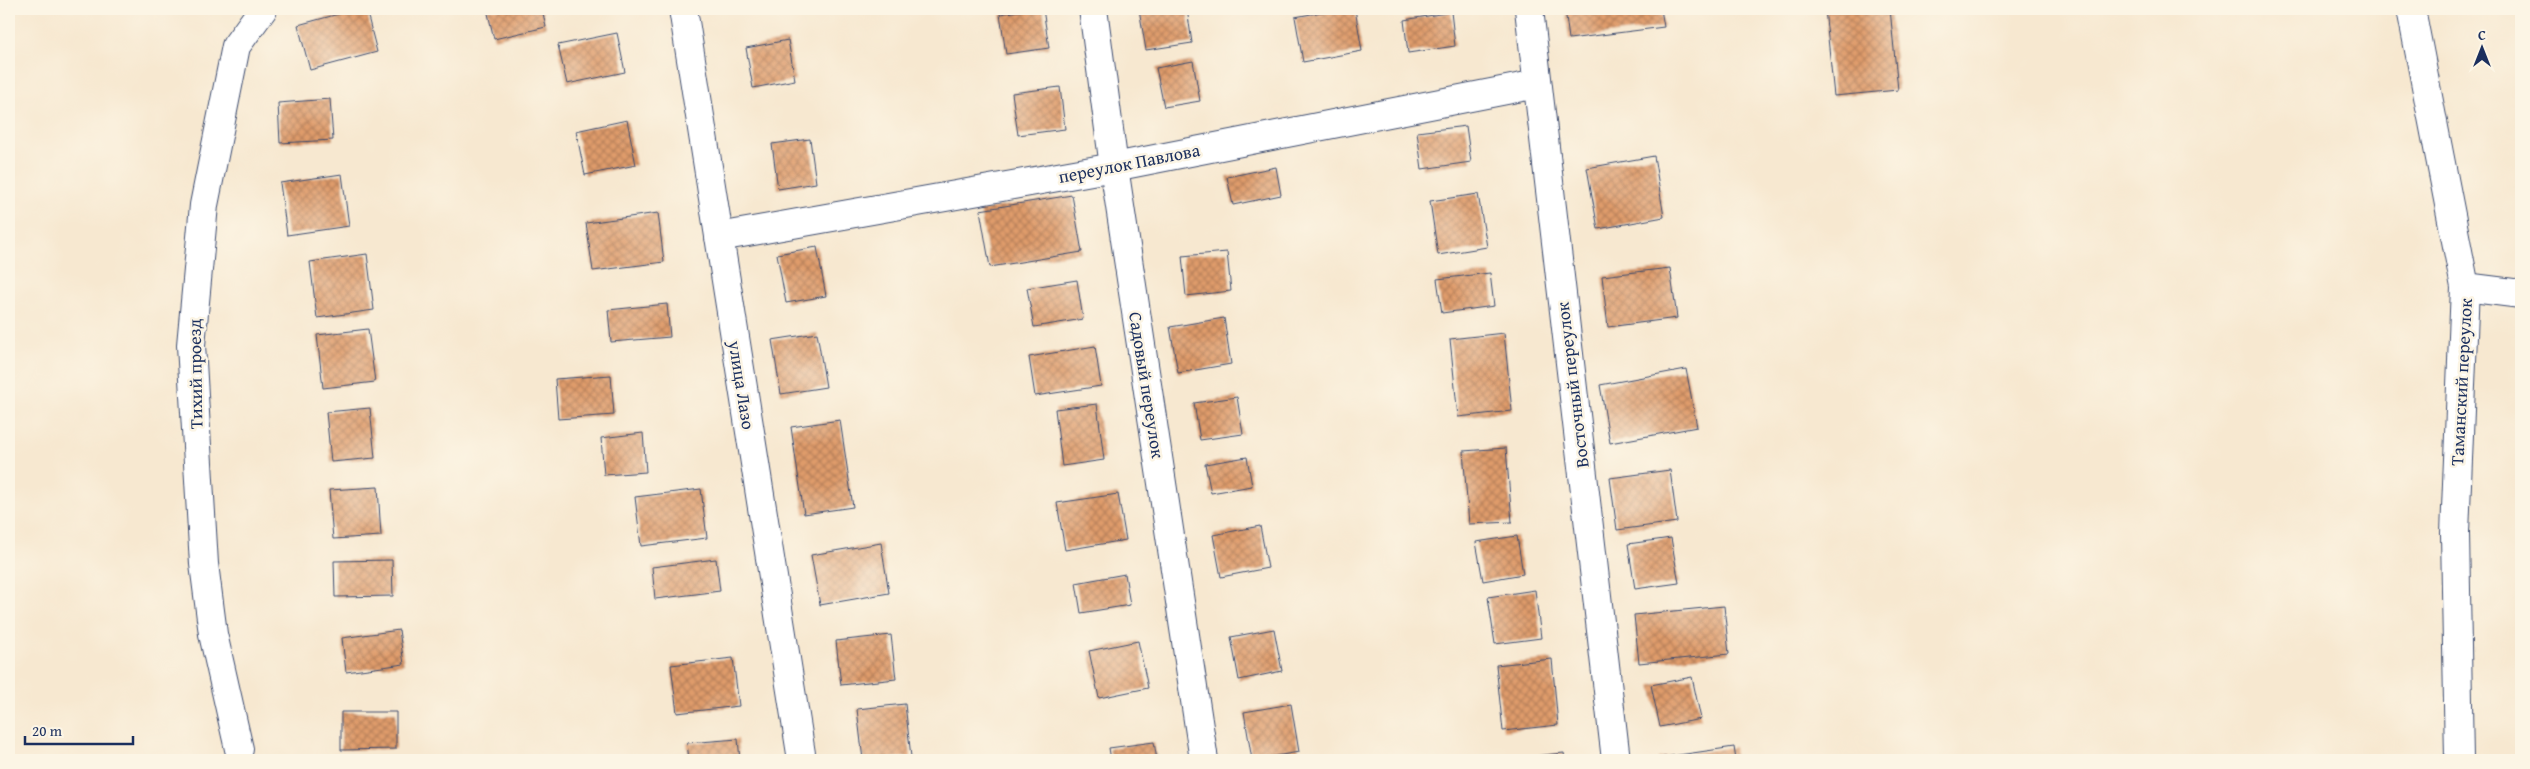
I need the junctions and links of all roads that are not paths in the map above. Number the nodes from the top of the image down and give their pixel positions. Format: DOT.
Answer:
graph roads {
  1 [pos="263,9"];
  2 [pos="683,9"];
  3 [pos="1093,9"];
  4 [pos="1529,9"];
  5 [pos="2411,9"];
  6 [pos="1538,84"];
  7 [pos="1114,166"];
  8 [pos="719,237"];
  9 [pos="2465,287"];
  10 [pos="2521,294"];
  11 [pos="239,749"];
  12 [pos="802,760"];
  13 [pos="1204,760"];
  14 [pos="1616,760"];
  15 [pos="2459,760"];
  1 -- 11 [label="street, Тихий проезд"];
  2 -- 8 [label="street, улица Лазо"];
  3 -- 7 [label="street, Садовый переулок"];
  4 -- 6 [label="street, Восточный переулок"];
  5 -- 9 [label="street, Таманский переулок"];
  6 -- 7 [label="street, переулок Павлова"];
  6 -- 14 [label="street, Восточный переулок"];
  7 -- 8 [label="street, переулок Павлова"];
  7 -- 13 [label="street, Садовый переулок"];
  8 -- 12 [label="street, улица Лазо"];
  9 -- 10 [label="street"];
  9 -- 15 [label="street, Таманский переулок"];
}
